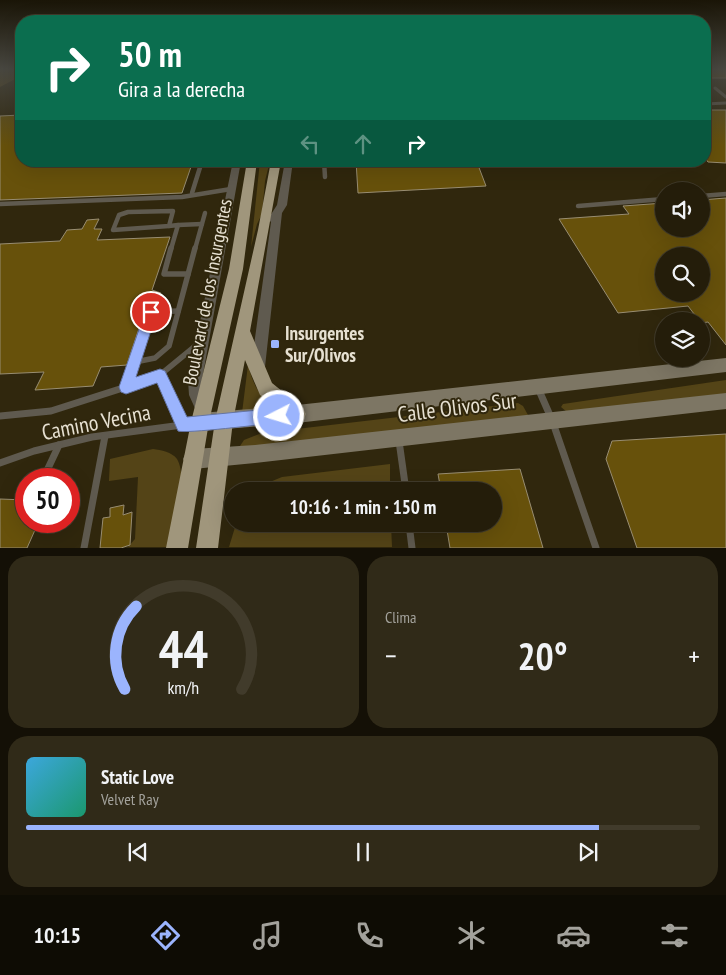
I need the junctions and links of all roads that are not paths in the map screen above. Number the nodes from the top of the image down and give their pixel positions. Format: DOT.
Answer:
graph roads {
  1 [pos="711,104"];
  2 [pos="726,104"];
  3 [pos="200,167"];
  4 [pos="236,167"];
  5 [pos="251,167"];
  6 [pos="275,167"];
  7 [pos="288,167"];
  8 [pos="324,167"];
  9 [pos="324,177"];
  10 [pos="231,189"];
  11 [pos="192,194"];
  12 [pos="726,194"];
  13 [pos="710,195"];
  14 [pos="655,200"];
  15 [pos="0,204"];
  16 [pos="578,206"];
  17 [pos="205,213"];
  18 [pos="277,214"];
  19 [pos="202,224"];
  20 [pos="169,226"];
  21 [pos="178,226"];
  22 [pos="264,230"];
  23 [pos="188,274"];
  24 [pos="178,311"];
  25 [pos="243,331"];
  26 [pos="203,340"];
  27 [pos="135,362"];
  28 [pos="726,365"];
  29 [pos="257,371"];
  30 [pos="160,376"];
  31 [pos="126,387"];
  32 [pos="538,388"];
  33 [pos="726,401"];
  34 [pos="297,414"];
  35 [pos="0,416"];
  36 [pos="196,419"];
  37 [pos="224,420"];
  38 [pos="552,420"];
  39 [pos="105,436"];
  40 [pos="399,438"];
  41 [pos="59,445"];
  42 [pos="220,457"];
  43 [pos="193,459"];
  44 [pos="0,463"];
  45 [pos="48,468"];
  46 [pos="405,482"];
  47 [pos="411,532"];
  48 [pos="84,548"];
  49 [pos="177,548"];
  50 [pos="206,548"];
  51 [pos="412,548"];
  52 [pos="596,548"];
  1 -- 2 [label="lane"];
  3 -- 11 [label="lane"];
  4 -- 10 [label="street"];
  5 -- 36 [label="highway, Boulevard de los Insurgentes"];
  6 -- 22 [label="highway"];
  7 -- 18 [label="street"];
  8 -- 9 [label="lane"];
  10 -- 11 [label="lane"];
  10 -- 26 [label="street"];
  11 -- 15 [label="lane"];
  12 -- 13 [label="lane"];
  14 -- 16 [label="lane"];
  17 -- 19 [label="lane"];
  18 -- 22 [label="street"];
  18 -- 29 [label="street"];
  19 -- 21 [label="lane"];
  19 -- 23 [label="lane"];
  20 -- 20 [label="lane"];
  20 -- 21 [label="lane"];
  21 -- 23 [label="lane"];
  22 -- 25 [label="highway"];
  23 -- 24 [label="lane"];
  24 -- 27 [label="lane"];
  24 -- 27 [label="lane"];
  25 -- 29 [label="highway"];
  25 -- 37 [label="highway"];
  26 -- 30 [label="lane"];
  26 -- 36 [label="street"];
  27 -- 31 [label="lane"];
  28 -- 32 [label="main road, Calle Olivos Sur"];
  29 -- 34 [label="highway"];
  30 -- 31 [label="lane"];
  30 -- 36 [label="lane"];
  31 -- 35 [label="lane"];
  32 -- 34 [label="main road, Calle Olivos Sur"];
  32 -- 38 [label="lane"];
  33 -- 38 [label="main road, Calle Olivos Sur"];
  34 -- 37 [label="main road, Calle Olivos Sur"];
  36 -- 37 [label="main road, Calle Olivos Sur"];
  36 -- 39 [label="lane, Camino Vecina"];
  36 -- 43 [label="highway, Boulevard de los Insurgentes"];
  37 -- 42 [label="highway"];
  38 -- 40 [label="main road, Calle Olivos Sur"];
  38 -- 52 [label="lane"];
  39 -- 41 [label="lane, Camino Vecina"];
  39 -- 48 [label="lane"];
  40 -- 42 [label="main road, Calle Olivos Sur"];
  40 -- 46 [label="lane"];
  41 -- 44 [label="lane, Camino Vecina"];
  41 -- 45 [label="lane"];
  42 -- 43 [label="main road, Calle Olivos Sur"];
  42 -- 50 [label="highway"];
  43 -- 49 [label="highway, Boulevard de los Insurgentes"];
  47 -- 51 [label="lane"];
}
